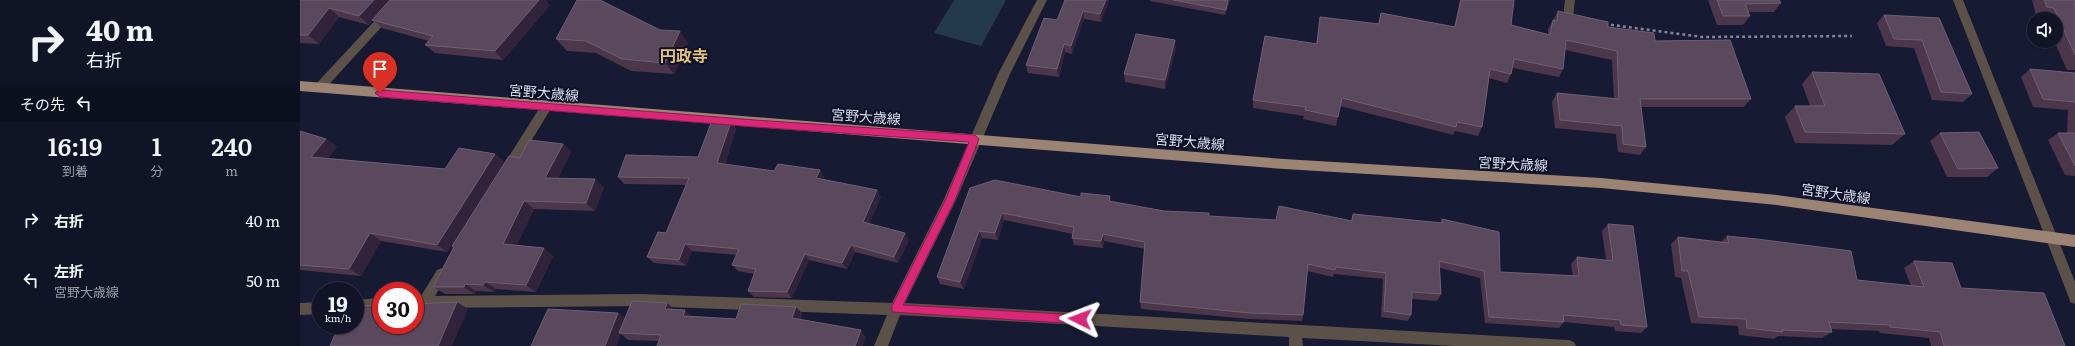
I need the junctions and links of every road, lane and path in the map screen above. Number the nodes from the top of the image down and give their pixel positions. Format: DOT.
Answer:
graph roads {
  1 [pos="401,0"];
  2 [pos="1042,0"];
  3 [pos="1570,0"];
  4 [pos="1958,0"];
  5 [pos="1568,18"];
  6 [pos="1852,36"];
  7 [pos="300,86"];
  8 [pos="319,88"];
  9 [pos="546,107"];
  10 [pos="975,139"];
  11 [pos="500,181"];
  12 [pos="2050,237"];
  13 [pos="2075,242"];
  14 [pos="450,261"];
  15 [pos="424,297"];
  16 [pos="2075,298"];
  17 [pos="424,302"];
  18 [pos="312,308"];
  19 [pos="300,309"];
  20 [pos="896,309"];
  21 [pos="1295,331"];
  22 [pos="881,346"];
  23 [pos="1296,346"];
  24 [pos="1569,346"];
  1 -- 8 [label="street"];
  2 -- 10 [label="street"];
  3 -- 5 [label="street"];
  4 -- 12 [label="street"];
  5 -- 6 [label="path"];
  7 -- 8 [label="main road, 宮野大歳線"];
  8 -- 9 [label="main road, 宮野大歳線"];
  9 -- 10 [label="main road, 宮野大歳線"];
  9 -- 11 [label="street"];
  10 -- 12 [label="main road, 宮野大歳線"];
  10 -- 20 [label="street"];
  12 -- 13 [label="main road, 宮野大歳線"];
  12 -- 16 [label="street"];
  14 -- 15 [label="street"];
  17 -- 20 [label="street"];
  18 -- 19 [label="street"];
  20 -- 21 [label="street"];
  20 -- 22 [label="street"];
  21 -- 23 [label="street"];
  21 -- 24 [label="street"];
}
